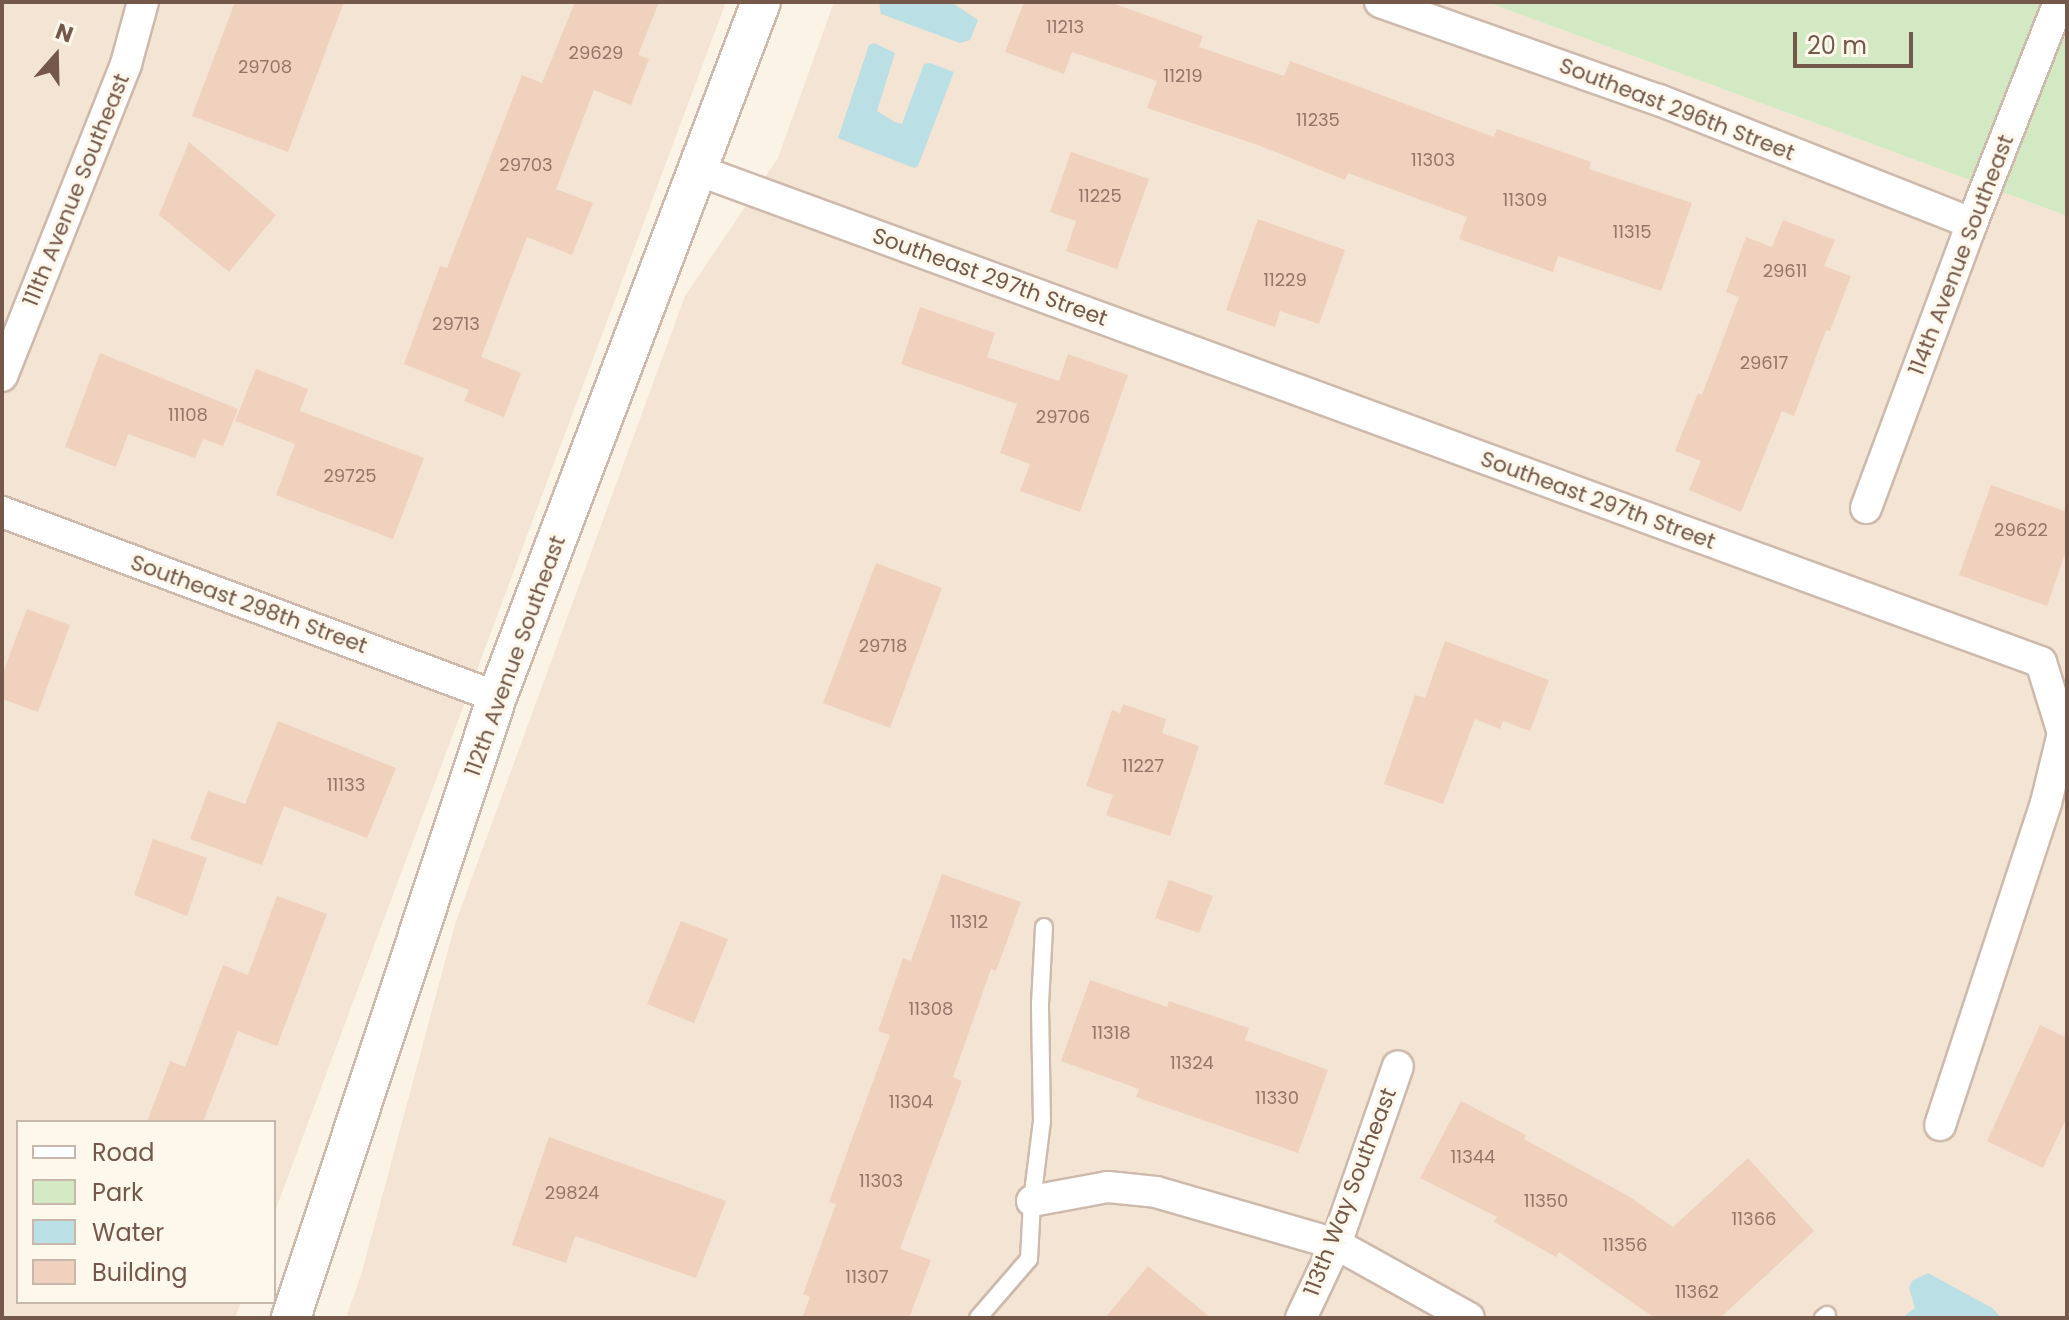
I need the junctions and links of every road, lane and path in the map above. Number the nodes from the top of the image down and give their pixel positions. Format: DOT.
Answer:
graph roads {
  1 [pos="143,2"];
  2 [pos="761,2"];
  3 [pos="1380,2"];
  4 [pos="2059,2"];
  5 [pos="700,171"];
  6 [pos="1972,223"];
  7 [pos="2,376"];
  8 [pos="1866,508"];
  9 [pos="2,512"];
  10 [pos="497,697"];
  11 [pos="1044,927"];
  12 [pos="1398,1066"];
  13 [pos="1940,1125"];
  14 [pos="1032,1201"];
  15 [pos="1336,1244"];
  16 [pos="291,1318"];
  17 [pos="978,1318"];
  18 [pos="1301,1318"];
  19 [pos="1469,1318"];
  1 -- 7 [label="street, 111th Avenue Southeast"];
  2 -- 5 [label="street, 112th Avenue Southeast"];
  3 -- 6 [label="street, Southeast 296th Street"];
  4 -- 6 [label="street, 114th Avenue Southeast"];
  5 -- 10 [label="street, 112th Avenue Southeast"];
  5 -- 13 [label="street, Southeast 297th Street"];
  6 -- 8 [label="street, 114th Avenue Southeast"];
  9 -- 10 [label="street, Southeast 298th Street"];
  10 -- 16 [label="street, 112th Avenue Southeast"];
  11 -- 14 [label="lane"];
  12 -- 15 [label="street, 113th Way Southeast"];
  14 -- 15 [label="street"];
  14 -- 17 [label="lane"];
  15 -- 18 [label="street, 113th Way Southeast"];
  15 -- 19 [label="street"];
}
